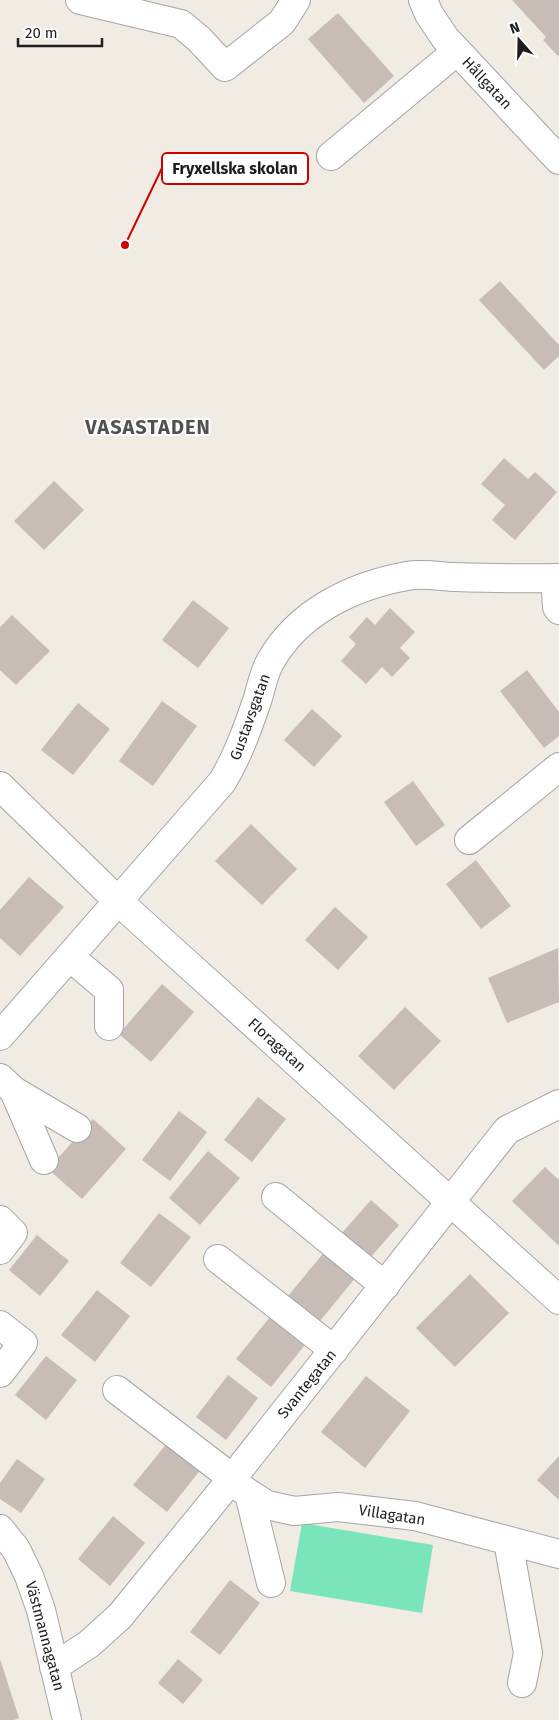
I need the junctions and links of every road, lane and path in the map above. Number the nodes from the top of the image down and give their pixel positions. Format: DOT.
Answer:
graph roads {
  1 [pos="80,0"];
  2 [pos="296,0"];
  3 [pos="422,0"];
  4 [pos="457,51"];
  5 [pos="331,156"];
  6 [pos="559,160"];
  7 [pos="557,578"];
  8 [pos="559,610"];
  9 [pos="559,767"];
  10 [pos="0,786"];
  11 [pos="469,840"];
  12 [pos="119,902"];
  13 [pos="70,957"];
  14 [pos="109,1026"];
  15 [pos="0,1036"];
  16 [pos="7,1084"];
  17 [pos="559,1104"];
  18 [pos="76,1128"];
  19 [pos="44,1160"];
  20 [pos="276,1196"];
  21 [pos="451,1202"];
  22 [pos="0,1220"];
  23 [pos="0,1250"];
  24 [pos="218,1259"];
  25 [pos="385,1286"];
  26 [pos="559,1300"];
  27 [pos="0,1325"];
  28 [pos="334,1350"];
  29 [pos="0,1373"];
  30 [pos="117,1390"];
  31 [pos="237,1484"];
  32 [pos="0,1529"];
  33 [pos="508,1540"];
  34 [pos="559,1554"];
  35 [pos="271,1583"];
  36 [pos="54,1667"];
  37 [pos="522,1683"];
  38 [pos="67,1720"];
  1 -- 2 [label="street"];
  3 -- 4 [label="street, Hållgatan"];
  4 -- 5 [label="street"];
  4 -- 6 [label="street, Hållgatan"];
  7 -- 8 [label="street"];
  7 -- 12 [label="street, Gustavsgatan"];
  9 -- 11 [label="street"];
  10 -- 12 [label="street, Floragatan"];
  12 -- 13 [label="street, Gustavsgatan"];
  12 -- 21 [label="street, Floragatan"];
  13 -- 14 [label="street"];
  13 -- 15 [label="street, Gustavsgatan"];
  16 -- 18 [label="street"];
  16 -- 19 [label="street"];
  17 -- 21 [label="street, Svantegatan"];
  20 -- 25 [label="street"];
  21 -- 25 [label="street, Svantegatan"];
  21 -- 26 [label="street, Floragatan"];
  22 -- 23 [label="street"];
  24 -- 28 [label="street"];
  25 -- 28 [label="street, Svantegatan"];
  27 -- 29 [label="street"];
  28 -- 31 [label="street, Svantegatan"];
  30 -- 31 [label="street, Villagatan"];
  31 -- 33 [label="street, Villagatan"];
  31 -- 35 [label="street"];
  31 -- 36 [label="street, Svantegatan"];
  32 -- 36 [label="street, Västmannagatan"];
  33 -- 34 [label="street, Villagatan"];
  33 -- 37 [label="street"];
  36 -- 38 [label="street, Västmannagatan"];
}
